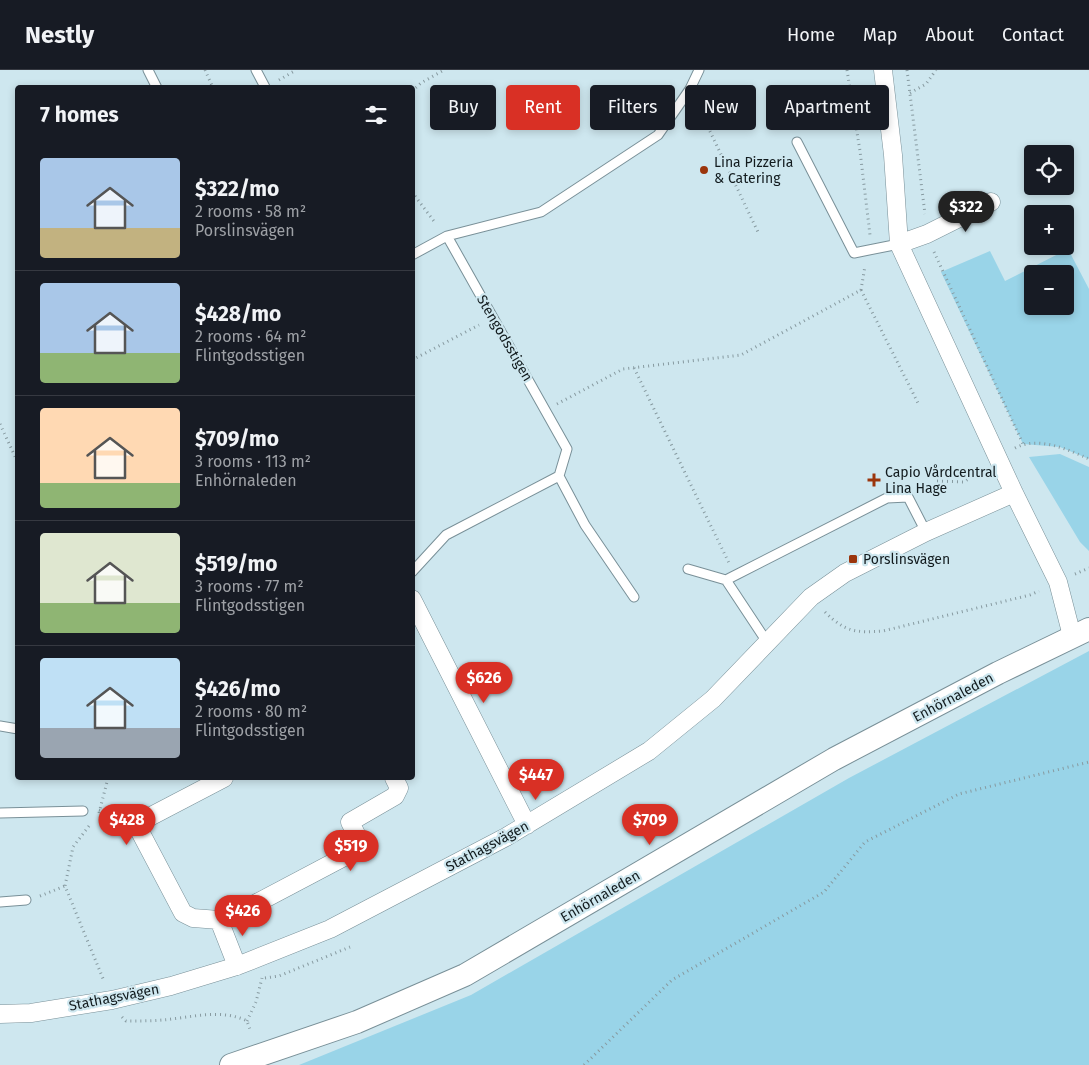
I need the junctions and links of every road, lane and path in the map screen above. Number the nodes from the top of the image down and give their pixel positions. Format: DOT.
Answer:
graph roads {
  1 [pos="148,70"];
  2 [pos="205,70"];
  3 [pos="256,70"];
  4 [pos="444,70"];
  5 [pos="699,70"];
  6 [pos="847,70"];
  7 [pos="883,70"];
  8 [pos="907,70"];
  9 [pos="936,70"];
  10 [pos="156,85"];
  11 [pos="212,85"];
  12 [pos="264,85"];
  13 [pos="692,85"];
  14 [pos="415,88"];
  15 [pos="910,93"];
  16 [pos="685,96"];
  17 [pos="709,130"];
  18 [pos="797,142"];
  19 [pos="415,196"];
  20 [pos="991,202"];
  21 [pos="758,232"];
  22 [pos="927,234"];
  23 [pos="447,236"];
  24 [pos="899,244"];
  25 [pos="867,251"];
  26 [pos="415,253"];
  27 [pos="942,272"];
  28 [pos="861,290"];
  29 [pos="493,318"];
  30 [pos="415,358"];
  31 [pos="634,368"];
  32 [pos="918,403"];
  33 [pos="546,410"];
  34 [pos="0,424"];
  35 [pos="15,453"];
  36 [pos="998,458"];
  37 [pos="1089,459"];
  38 [pos="559,476"];
  39 [pos="937,481"];
  40 [pos="1014,493"];
  41 [pos="926,532"];
  42 [pos="1089,568"];
  43 [pos="415,569"];
  44 [pos="688,569"];
  45 [pos="735,574"];
  46 [pos="726,580"];
  47 [pos="1058,582"];
  48 [pos="634,596"];
  49 [pos="811,596"];
  50 [pos="415,605"];
  51 [pos="1080,633"];
  52 [pos="767,642"];
  53 [pos="0,726"];
  54 [pos="15,728"];
  55 [pos="1089,762"];
  56 [pos="108,780"];
  57 [pos="220,780"];
  58 [pos="395,780"];
  59 [pos="83,811"];
  60 [pos="0,813"];
  61 [pos="95,818"];
  62 [pos="90,825"];
  63 [pos="528,825"];
  64 [pos="65,886"];
  65 [pos="26,900"];
  66 [pos="0,902"];
  67 [pos="219,920"];
  68 [pos="237,966"];
  69 [pos="262,978"];
  70 [pos="112,1000"];
  71 [pos="0,1014"];
  72 [pos="247,1021"];
  73 [pos="251,1032"];
  74 [pos="231,1065"];
  75 [pos="584,1065"];
  1 -- 10 [label="lane"];
  2 -- 11 [label="path"];
  3 -- 12 [label="lane"];
  4 -- 14 [label="path"];
  5 -- 13 [label="lane"];
  6 -- 25 [label="path"];
  7 -- 24 [label="street"];
  8 -- 15 [label="path"];
  9 -- 15 [label="path"];
  15 -- 22 [label="path"];
  16 -- 23 [label="lane"];
  17 -- 21 [label="path"];
  18 -- 25 [label="lane"];
  19 -- 23 [label="path"];
  20 -- 22 [label="street"];
  22 -- 24 [label="street"];
  23 -- 26 [label="lane"];
  23 -- 29 [label="lane, Stengodsstigen"];
  24 -- 25 [label="lane"];
  24 -- 36 [label="street"];
  25 -- 28 [label="path"];
  27 -- 37 [label="path"];
  28 -- 31 [label="path"];
  28 -- 32 [label="path"];
  29 -- 30 [label="path"];
  29 -- 33 [label="lane, Stengodsstigen"];
  31 -- 33 [label="path"];
  31 -- 45 [label="path"];
  33 -- 38 [label="lane, Stengodsstigen"];
  34 -- 35 [label="path"];
  36 -- 39 [label="path"];
  36 -- 40 [label="street"];
  38 -- 43 [label="lane"];
  38 -- 48 [label="lane"];
  40 -- 41 [label="street, Stathagsvägen"];
  40 -- 47 [label="street"];
  41 -- 45 [label="lane"];
  41 -- 49 [label="street, Stathagsvägen"];
  42 -- 47 [label="path"];
  44 -- 46 [label="lane"];
  45 -- 46 [label="lane"];
  46 -- 52 [label="lane"];
  47 -- 49 [label="path"];
  47 -- 51 [label="street"];
  49 -- 52 [label="street, Stathagsvägen"];
  50 -- 63 [label="street"];
  51 -- 74 [label="street, Enhörnaleden"];
  52 -- 63 [label="street, Stathagsvägen"];
  53 -- 54 [label="lane"];
  55 -- 75 [label="path"];
  56 -- 61 [label="path"];
  57 -- 67 [label="street"];
  58 -- 67 [label="street"];
  59 -- 60 [label="lane"];
  62 -- 64 [label="path"];
  63 -- 68 [label="street, Stathagsvägen"];
  64 -- 65 [label="path"];
  64 -- 70 [label="path"];
  65 -- 66 [label="lane"];
  67 -- 68 [label="street"];
  68 -- 70 [label="street, Stathagsvägen"];
  69 -- 72 [label="path"];
  70 -- 71 [label="street, Stathagsvägen"];
  70 -- 72 [label="path"];
  72 -- 73 [label="path"];
}
